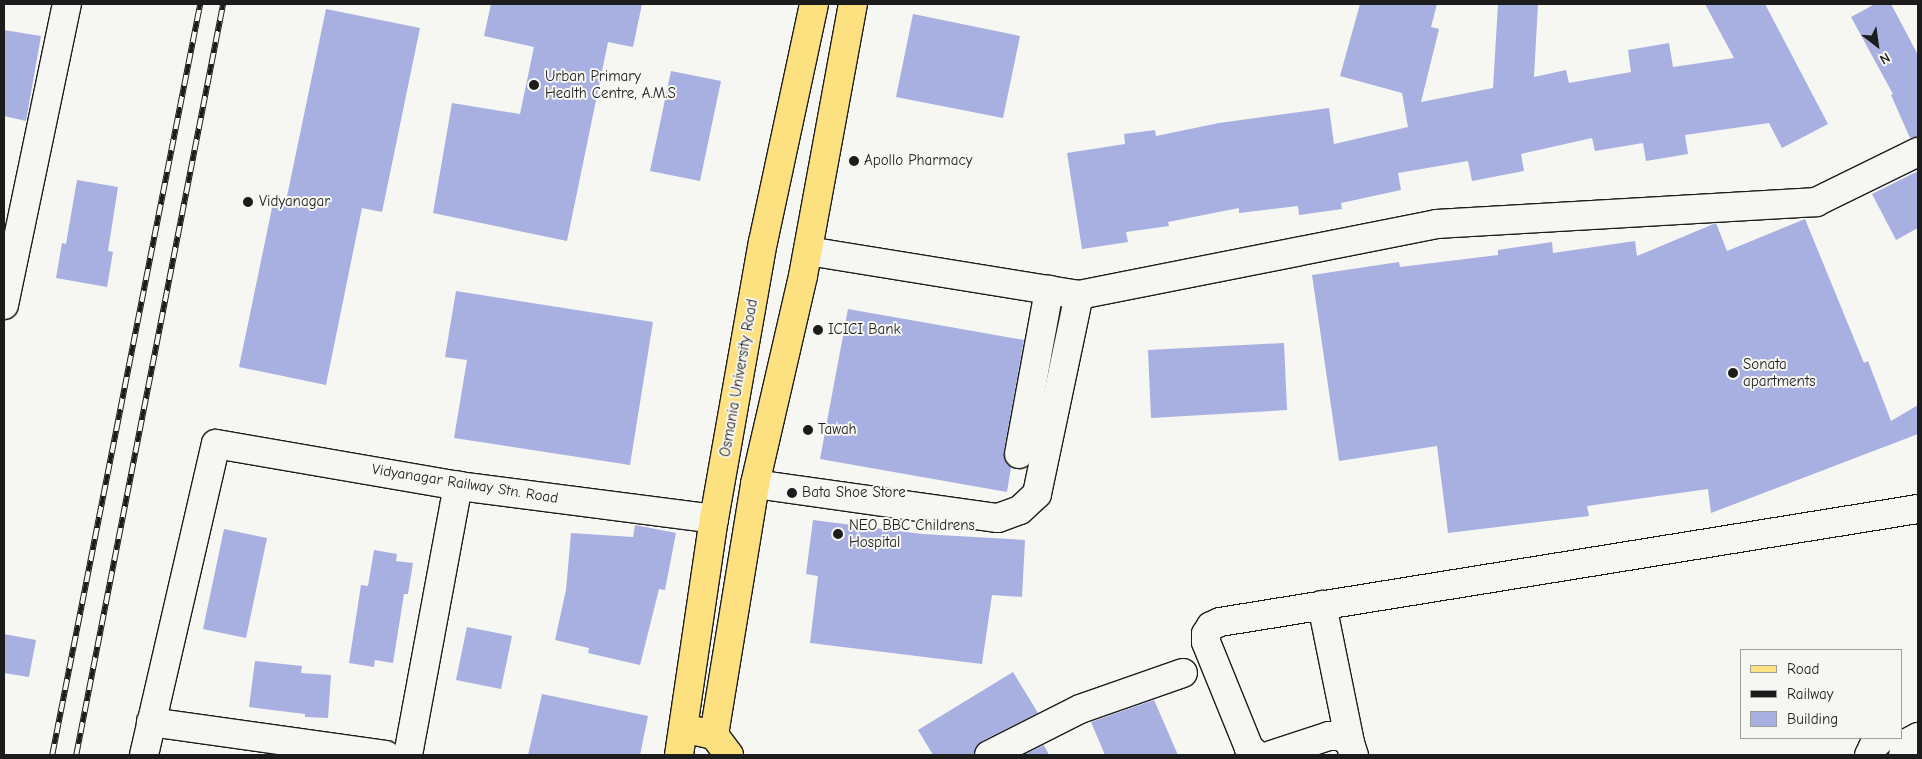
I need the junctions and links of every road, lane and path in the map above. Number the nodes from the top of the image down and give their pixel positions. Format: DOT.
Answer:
graph roads {
  1 [pos="67,4"];
  2 [pos="814,4"];
  3 [pos="853,4"];
  4 [pos="1918,152"];
  5 [pos="808,251"];
  6 [pos="1049,290"];
  7 [pos="1079,295"];
  8 [pos="4,305"];
  9 [pos="1019,454"];
  10 [pos="755,484"];
  11 [pos="458,486"];
  12 [pos="1918,509"];
  13 [pos="714,519"];
  14 [pos="1322,605"];
  15 [pos="1183,673"];
  16 [pos="151,722"];
  17 [pos="1918,722"];
  18 [pos="684,728"];
  19 [pos="1902,728"];
  20 [pos="1918,737"];
  21 [pos="1881,739"];
  22 [pos="722,745"];
  23 [pos="1352,749"];
  24 [pos="144,755"];
  25 [pos="380,755"];
  26 [pos="408,755"];
  27 [pos="679,755"];
  28 [pos="989,755"];
  29 [pos="1257,755"];
  30 [pos="1271,755"];
  31 [pos="1869,755"];
  32 [pos="1903,755"];
  1 -- 8 [label="street"];
  2 -- 13 [label="main road, Osmania University Road"];
  3 -- 5 [label="main road"];
  4 -- 7 [label="street"];
  5 -- 6 [label="street"];
  5 -- 10 [label="main road"];
  6 -- 7 [label="street"];
  6 -- 9 [label="street"];
  7 -- 10 [label="street"];
  10 -- 22 [label="main road"];
  11 -- 13 [label="street, Vidyanagar Railway Stn. Road"];
  11 -- 16 [label="street, Vidyanagar Railway Stn. Road"];
  11 -- 26 [label="street"];
  12 -- 14 [label="street"];
  13 -- 18 [label="main road, Osmania University Road"];
  14 -- 23 [label="street"];
  14 -- 29 [label="street"];
  15 -- 28 [label="street"];
  16 -- 24 [label="street"];
  16 -- 25 [label="street"];
  17 -- 19 [label="street"];
  18 -- 22 [label="main road"];
  18 -- 27 [label="main road, Osmania University Road"];
  20 -- 32 [label="street"];
  21 -- 31 [label="street"];
  23 -- 30 [label="street"];
}
